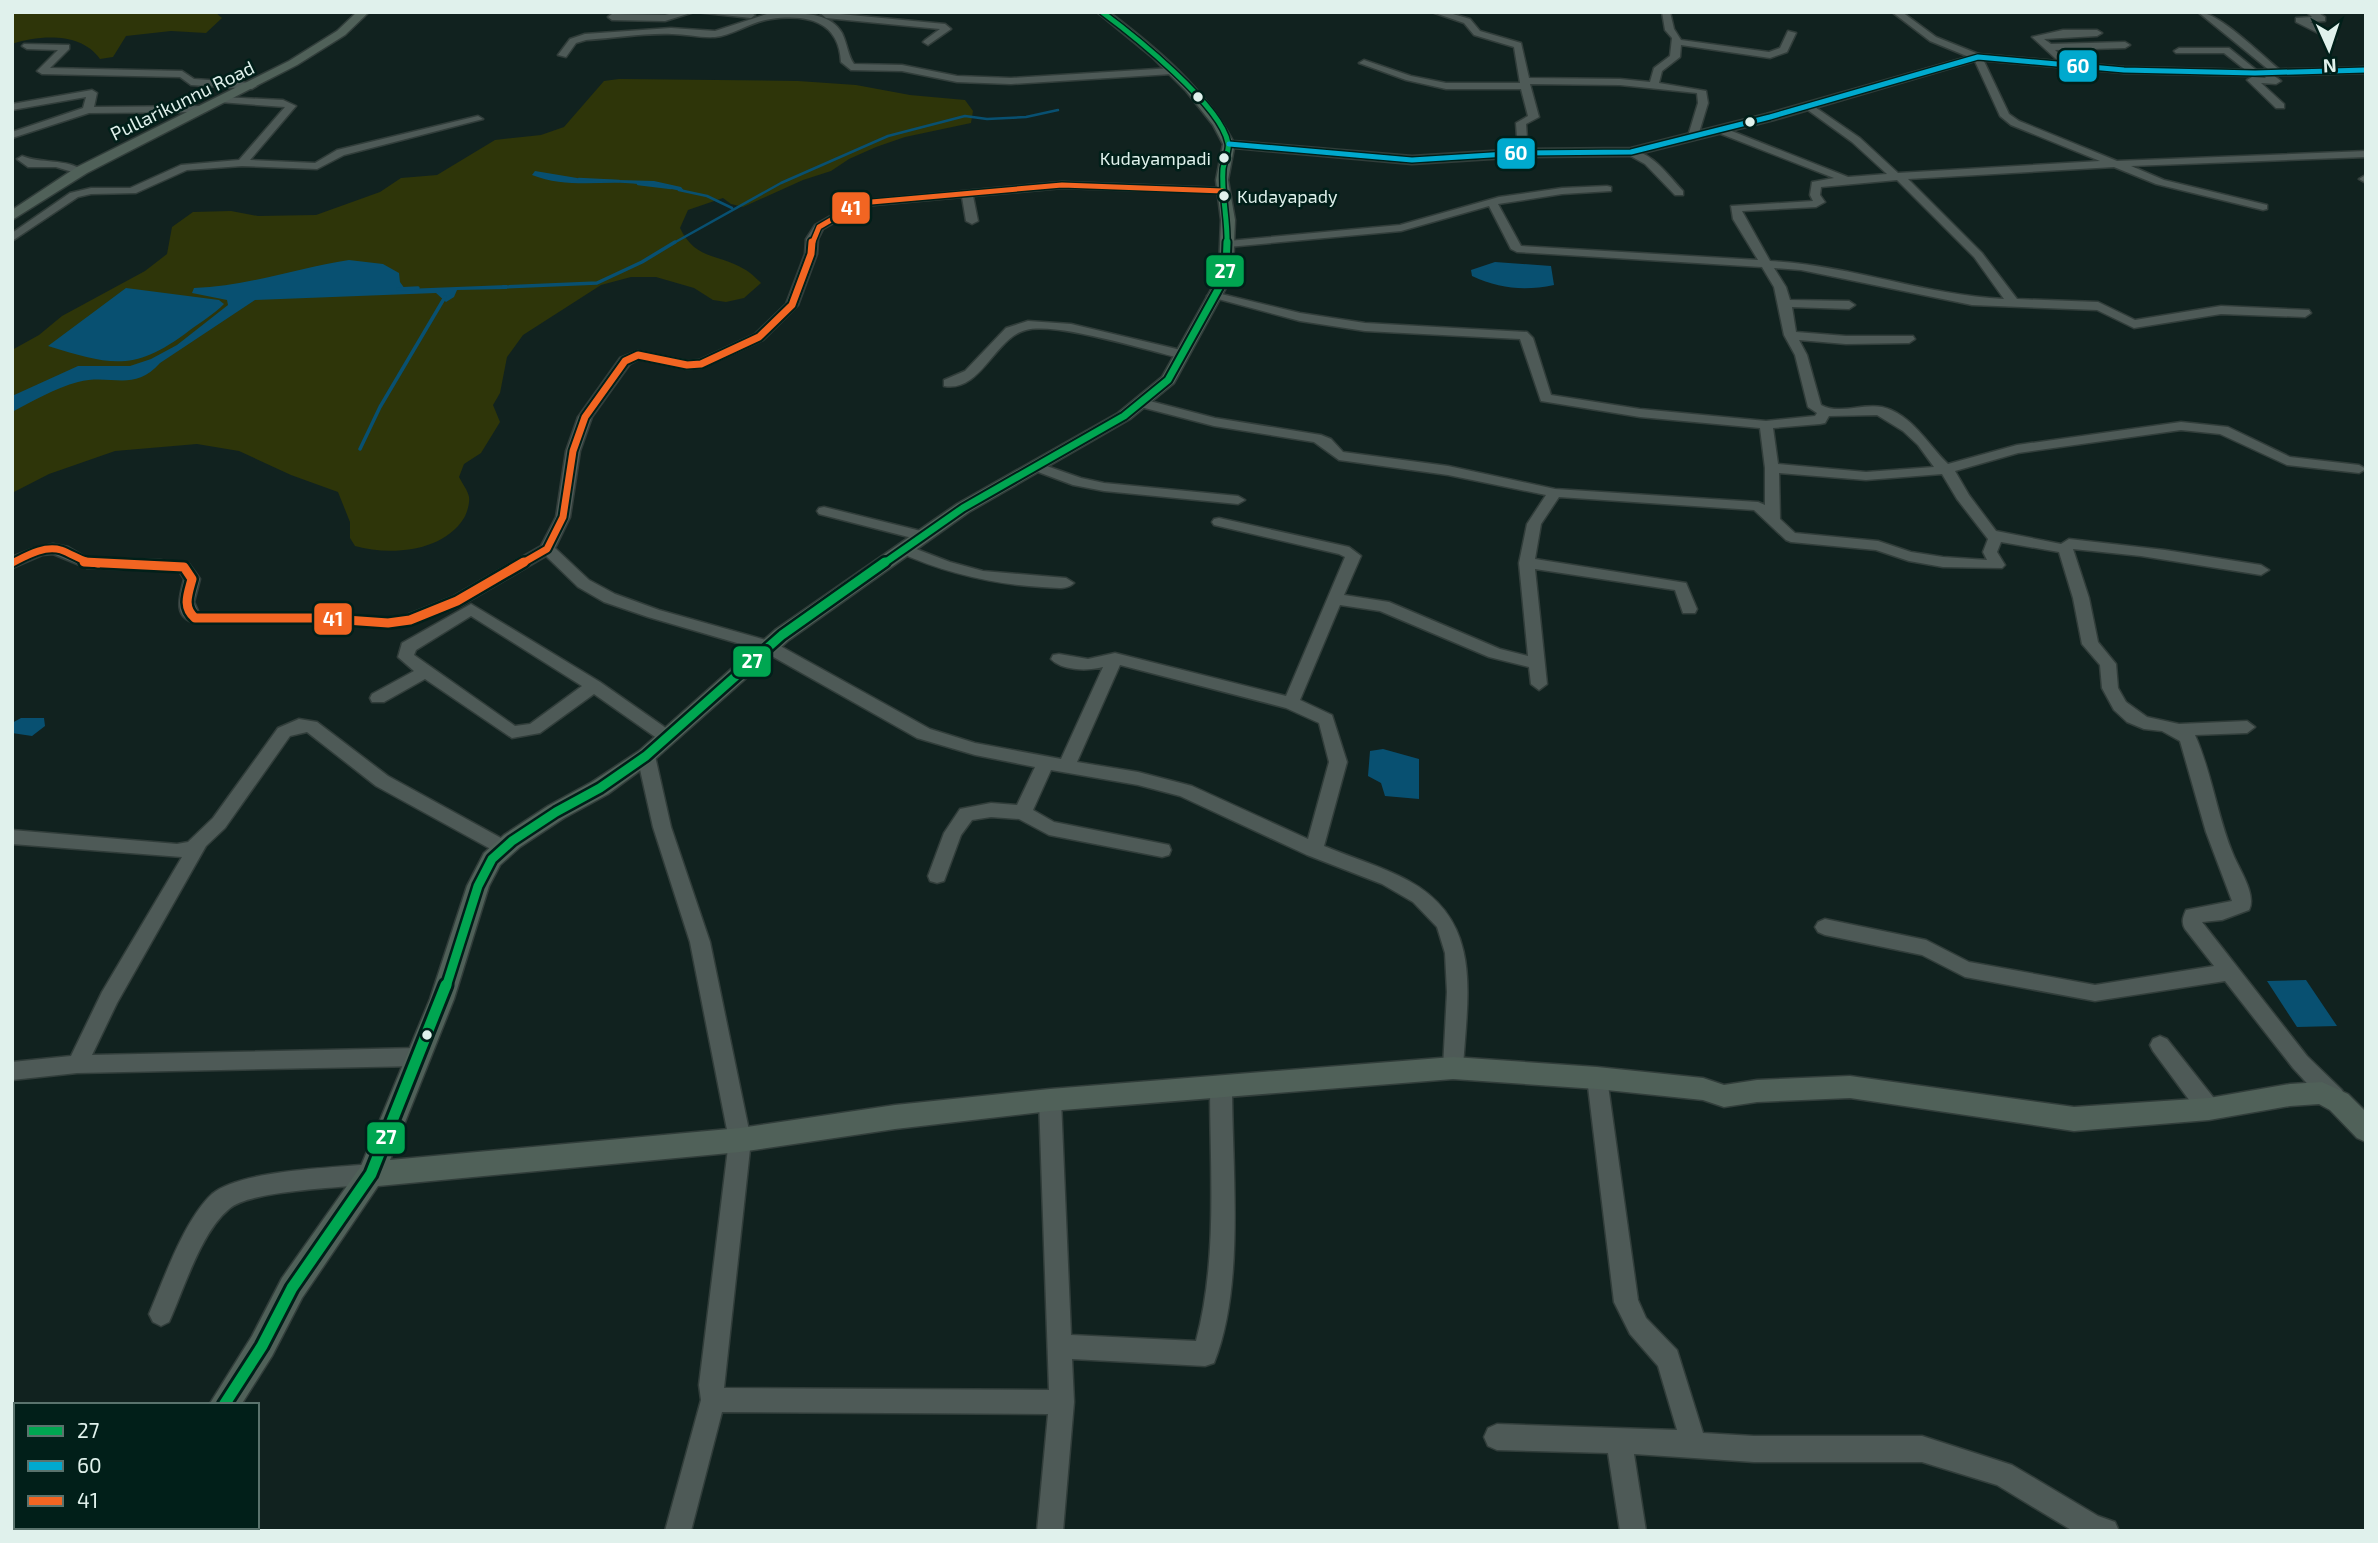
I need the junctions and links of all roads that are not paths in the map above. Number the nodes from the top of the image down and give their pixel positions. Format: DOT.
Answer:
graph roads {
  1 [pos="364,12"];
  2 [pos="690,12"];
  3 [pos="700,12"];
  4 [pos="1102,12"];
  5 [pos="1436,12"];
  6 [pos="1666,12"];
  7 [pos="1896,12"];
  8 [pos="2202,12"];
  9 [pos="2311,12"];
  10 [pos="822,13"];
  11 [pos="612,17"];
  12 [pos="810,17"];
  13 [pos="757,19"];
  14 [pos="1791,33"];
  15 [pos="2097,33"];
  16 [pos="2333,37"];
  17 [pos="928,42"];
  18 [pos="1678,42"];
  19 [pos="2124,45"];
  20 [pos="27,46"];
  21 [pos="2050,48"];
  22 [pos="2179,51"];
  23 [pos="563,55"];
  24 [pos="1978,57"];
  25 [pos="1364,63"];
  26 [pos="2067,66"];
  27 [pos="2366,70"];
  28 [pos="1172,71"];
  29 [pos="2266,72"];
  30 [pos="1525,84"];
  31 [pos="252,86"];
  32 [pos="1655,86"];
  33 [pos="222,100"];
  34 [pos="1809,106"];
  35 [pos="2280,106"];
  36 [pos="12,107"];
  37 [pos="205,109"];
  38 [pos="88,110"];
  39 [pos="478,119"];
  40 [pos="1720,130"];
  41 [pos="12,135"];
  42 [pos="1693,136"];
  43 [pos="1229,144"];
  44 [pos="1631,152"];
  45 [pos="1523,153"];
  46 [pos="2366,154"];
  47 [pos="22,159"];
  48 [pos="242,163"];
  49 [pos="2118,164"];
  50 [pos="79,171"];
  51 [pos="1898,177"];
  52 [pos="1847,180"];
  53 [pos="1607,189"];
  54 [pos="1223,191"];
  55 [pos="1679,193"];
  56 [pos="967,195"];
  57 [pos="1492,202"];
  58 [pos="2263,207"];
  59 [pos="12,216"];
  60 [pos="972,221"];
  61 [pos="12,238"];
  62 [pos="1228,244"];
  63 [pos="1767,265"];
  64 [pos="1213,296"];
  65 [pos="1785,303"];
  66 [pos="2013,303"];
  67 [pos="1849,305"];
  68 [pos="2305,313"];
  69 [pos="1790,335"];
  70 [pos="1909,339"];
  71 [pos="1180,354"];
  72 [pos="949,383"];
  73 [pos="1142,403"];
  74 [pos="1824,412"];
  75 [pos="1766,425"];
  76 [pos="1035,466"];
  77 [pos="1772,468"];
  78 [pos="2359,469"];
  79 [pos="1944,470"];
  80 [pos="1555,493"];
  81 [pos="1238,499"];
  82 [pos="824,511"];
  83 [pos="1773,520"];
  84 [pos="1219,522"];
  85 [pos="924,536"];
  86 [pos="1996,536"];
  87 [pos="547,549"];
  88 [pos="903,549"];
  89 [pos="2065,549"];
  90 [pos="1527,562"];
  91 [pos="12,563"];
  92 [pos="2261,570"];
  93 [pos="1066,583"];
  94 [pos="1336,599"];
  95 [pos="1689,609"];
  96 [pos="767,646"];
  97 [pos="1115,658"];
  98 [pos="1059,659"];
  99 [pos="1538,664"];
  100 [pos="426,671"];
  101 [pos="1539,684"];
  102 [pos="594,686"];
  103 [pos="378,698"];
  104 [pos="1291,703"];
  105 [pos="2247,727"];
  106 [pos="2178,730"];
  107 [pos="667,737"];
  108 [pos="646,756"];
  109 [pos="1045,764"];
  110 [pos="1066,767"];
  111 [pos="1023,812"];
  112 [pos="12,837"];
  113 [pos="197,848"];
  114 [pos="504,848"];
  115 [pos="1162,850"];
  116 [pos="1314,850"];
  117 [pos="937,876"];
  118 [pos="1825,927"];
  119 [pos="2230,972"];
  120 [pos="2160,1045"];
  121 [pos="418,1058"];
  122 [pos="77,1063"];
  123 [pos="1452,1068"];
  124 [pos="12,1071"];
  125 [pos="1597,1077"];
  126 [pos="1221,1087"];
  127 [pos="1051,1100"];
  128 [pos="2339,1102"];
  129 [pos="2209,1109"];
  130 [pos="2366,1130"];
  131 [pos="740,1140"];
  132 [pos="371,1174"];
  133 [pos="161,1314"];
  134 [pos="1060,1346"];
  135 [pos="713,1400"];
  136 [pos="1062,1402"];
  137 [pos="225,1403"];
  138 [pos="1497,1437"];
  139 [pos="1619,1440"];
  140 [pos="1693,1443"];
  141 [pos="678,1531"];
  142 [pos="1049,1531"];
  143 [pos="1633,1531"];
  144 [pos="2106,1531"];
  1 -- 31 [label="main road, Pullarikunnu Road"];
  2 -- 11 [label="street"];
  3 -- 13 [label="street"];
  4 -- 28 [label="main road"];
  5 -- 30 [label="street"];
  6 -- 18 [label="street"];
  7 -- 24 [label="street"];
  8 -- 29 [label="street"];
  9 -- 16 [label="street"];
  10 -- 12 [label="street"];
  10 -- 17 [label="street"];
  12 -- 13 [label="street"];
  12 -- 28 [label="street"];
  13 -- 23 [label="street"];
  14 -- 18 [label="street"];
  15 -- 21 [label="street"];
  18 -- 32 [label="street"];
  19 -- 21 [label="street"];
  20 -- 31 [label="street"];
  21 -- 26 [label="street"];
  22 -- 29 [label="street"];
  24 -- 26 [label="main road"];
  24 -- 34 [label="main road"];
  24 -- 49 [label="street"];
  25 -- 30 [label="street"];
  26 -- 29 [label="main road"];
  27 -- 29 [label="main road"];
  28 -- 43 [label="main road"];
  29 -- 35 [label="street"];
  30 -- 32 [label="street"];
  30 -- 45 [label="street"];
  31 -- 33 [label="main road, Pullarikunnu Road"];
  32 -- 42 [label="street"];
  33 -- 37 [label="main road, Pullarikunnu Road"];
  33 -- 48 [label="street"];
  34 -- 40 [label="main road"];
  34 -- 51 [label="street"];
  36 -- 38 [label="street"];
  37 -- 38 [label="street"];
  37 -- 50 [label="main road, Pullarikunnu Road"];
  38 -- 41 [label="street"];
  39 -- 48 [label="street"];
  40 -- 42 [label="main road"];
  40 -- 52 [label="street"];
  42 -- 44 [label="main road"];
  43 -- 45 [label="main road"];
  43 -- 54 [label="main road"];
  44 -- 45 [label="main road"];
  44 -- 55 [label="street"];
  46 -- 49 [label="street"];
  47 -- 50 [label="street"];
  48 -- 61 [label="street"];
  49 -- 51 [label="street"];
  49 -- 58 [label="street"];
  50 -- 59 [label="main road, Pullarikunnu Road"];
  51 -- 52 [label="street"];
  51 -- 66 [label="street"];
  52 -- 63 [label="street"];
  53 -- 57 [label="street"];
  54 -- 56 [label="street"];
  54 -- 62 [label="main road"];
  56 -- 60 [label="street"];
  56 -- 87 [label="street"];
  57 -- 62 [label="street"];
  57 -- 63 [label="street"];
  62 -- 64 [label="main road"];
  63 -- 65 [label="street"];
  63 -- 66 [label="street"];
  64 -- 71 [label="main road"];
  64 -- 75 [label="street"];
  65 -- 67 [label="street"];
  65 -- 69 [label="street"];
  66 -- 68 [label="street"];
  69 -- 70 [label="street"];
  69 -- 74 [label="street"];
  71 -- 72 [label="street"];
  71 -- 73 [label="main road"];
  73 -- 76 [label="main road"];
  73 -- 80 [label="street"];
  74 -- 75 [label="street"];
  74 -- 79 [label="street"];
  75 -- 77 [label="street"];
  76 -- 81 [label="street"];
  76 -- 85 [label="main road"];
  77 -- 79 [label="street"];
  77 -- 83 [label="street"];
  78 -- 79 [label="street"];
  79 -- 86 [label="street"];
  80 -- 83 [label="street"];
  80 -- 90 [label="street"];
  82 -- 85 [label="street"];
  83 -- 86 [label="street"];
  84 -- 94 [label="street"];
  85 -- 88 [label="main road"];
  86 -- 89 [label="street"];
  87 -- 91 [label="street"];
  87 -- 96 [label="street"];
  88 -- 93 [label="street"];
  88 -- 96 [label="main road"];
  89 -- 92 [label="street"];
  89 -- 106 [label="street"];
  90 -- 95 [label="street"];
  90 -- 99 [label="street"];
  94 -- 99 [label="street"];
  94 -- 104 [label="street"];
  96 -- 107 [label="main road"];
  96 -- 109 [label="street"];
  97 -- 98 [label="street"];
  97 -- 104 [label="street"];
  97 -- 110 [label="street"];
  99 -- 101 [label="street"];
  100 -- 102 [label="street"];
  100 -- 102 [label="street"];
  100 -- 103 [label="street"];
  102 -- 107 [label="street"];
  104 -- 116 [label="street"];
  105 -- 106 [label="street"];
  106 -- 119 [label="street"];
  107 -- 108 [label="main road"];
  108 -- 114 [label="main road"];
  108 -- 131 [label="street"];
  109 -- 110 [label="street"];
  109 -- 111 [label="street"];
  110 -- 116 [label="street"];
  111 -- 115 [label="street"];
  111 -- 117 [label="street"];
  112 -- 113 [label="street"];
  113 -- 114 [label="street"];
  113 -- 122 [label="street"];
  114 -- 121 [label="main road"];
  116 -- 123 [label="street"];
  118 -- 119 [label="street"];
  119 -- 128 [label="street"];
  120 -- 129 [label="street"];
  121 -- 122 [label="street"];
  121 -- 132 [label="main road"];
  122 -- 124 [label="street"];
  123 -- 125 [label="main road"];
  123 -- 126 [label="main road"];
  125 -- 129 [label="main road"];
  125 -- 140 [label="street"];
  126 -- 127 [label="main road"];
  126 -- 134 [label="street"];
  127 -- 131 [label="main road"];
  127 -- 134 [label="street"];
  128 -- 129 [label="main road"];
  128 -- 130 [label="main road"];
  131 -- 132 [label="main road"];
  131 -- 135 [label="street"];
  132 -- 133 [label="street"];
  132 -- 137 [label="main road"];
  134 -- 136 [label="street"];
  135 -- 136 [label="street"];
  135 -- 141 [label="street"];
  136 -- 142 [label="street"];
  138 -- 139 [label="street"];
  139 -- 140 [label="street"];
  139 -- 143 [label="street"];
  140 -- 144 [label="street"];
}
